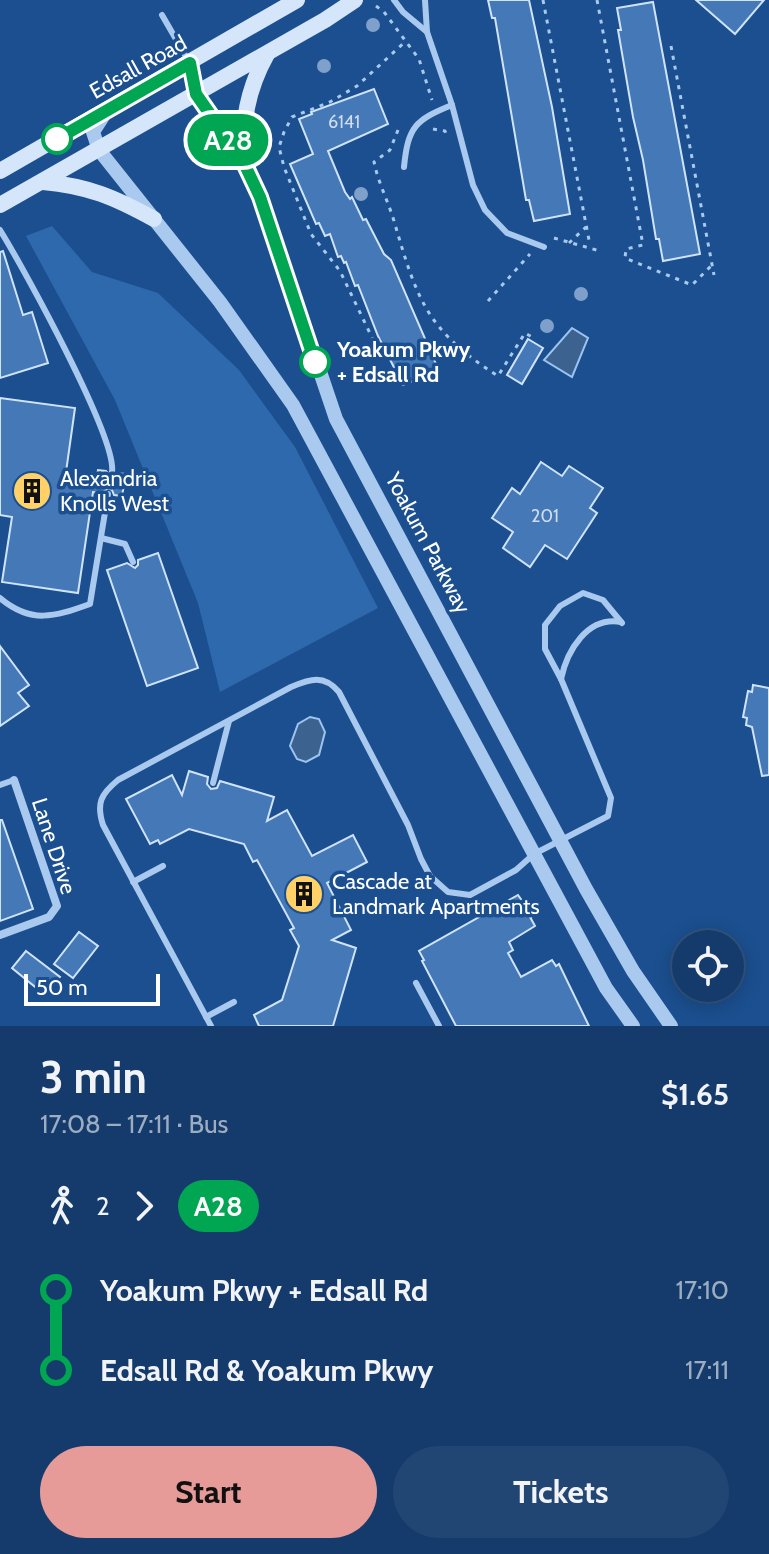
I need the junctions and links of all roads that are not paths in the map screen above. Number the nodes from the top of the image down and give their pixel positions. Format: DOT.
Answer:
graph roads {
  1 [pos="297,0"];
  2 [pos="355,0"];
  3 [pos="394,0"];
  4 [pos="425,0"];
  5 [pos="162,15"];
  6 [pos="427,32"];
  7 [pos="268,53"];
  8 [pos="190,63"];
  9 [pos="196,94"];
  10 [pos="452,105"];
  11 [pos="107,110"];
  12 [pos="99,150"];
  13 [pos="244,163"];
  14 [pos="404,167"];
  15 [pos="0,171"];
  16 [pos="43,182"];
  17 [pos="0,205"];
  18 [pos="154,219"];
  19 [pos="0,230"];
  20 [pos="544,247"];
  21 [pos="112,472"];
  22 [pos="108,494"];
  23 [pos="101,538"];
  24 [pos="133,562"];
  25 [pos="0,598"];
  26 [pos="561,679"];
  27 [pos="229,721"];
  28 [pos="14,780"];
  29 [pos="213,783"];
  30 [pos="0,785"];
  31 [pos="561,839"];
  32 [pos="534,854"];
  33 [pos="163,866"];
  34 [pos="133,882"];
  35 [pos="0,935"];
  36 [pos="416,983"];
  37 [pos="234,1002"];
  38 [pos="206,1017"];
  39 [pos="211,1026"];
  40 [pos="439,1026"];
  41 [pos="633,1026"];
  42 [pos="671,1026"];
  1 -- 8 [label="main road, Edsall Road"];
  2 -- 7 [label="main road"];
  3 -- 6 [label="lane"];
  4 -- 6 [label="lane"];
  5 -- 8 [label="lane"];
  6 -- 10 [label="lane"];
  7 -- 9 [label="main road"];
  7 -- 13 [label="main road"];
  8 -- 9 [label="street, Yoakum Parkway"];
  8 -- 11 [label="main road, Edsall Road"];
  9 -- 12 [label="main road"];
  9 -- 13 [label="street, Yoakum Parkway"];
  10 -- 14 [label="lane"];
  10 -- 20 [label="lane"];
  11 -- 12 [label="street"];
  11 -- 15 [label="main road, Edsall Road"];
  12 -- 16 [label="main road"];
  12 -- 18 [label="street"];
  13 -- 31 [label="street, Yoakum Parkway"];
  16 -- 17 [label="main road"];
  16 -- 18 [label="main road"];
  18 -- 32 [label="street"];
  19 -- 21 [label="lane"];
  22 -- 23 [label="lane"];
  23 -- 24 [label="lane"];
  23 -- 25 [label="lane"];
  26 -- 26 [label="lane"];
  26 -- 31 [label="lane"];
  27 -- 29 [label="lane"];
  27 -- 32 [label="lane"];
  27 -- 34 [label="lane"];
  28 -- 30 [label="lane"];
  28 -- 35 [label="street, Lane Drive"];
  31 -- 32 [label="lane"];
  31 -- 42 [label="street, Yoakum Parkway"];
  32 -- 41 [label="street"];
  33 -- 34 [label="lane"];
  34 -- 38 [label="lane"];
  36 -- 40 [label="lane"];
  37 -- 38 [label="lane"];
  38 -- 39 [label="lane"];
}
